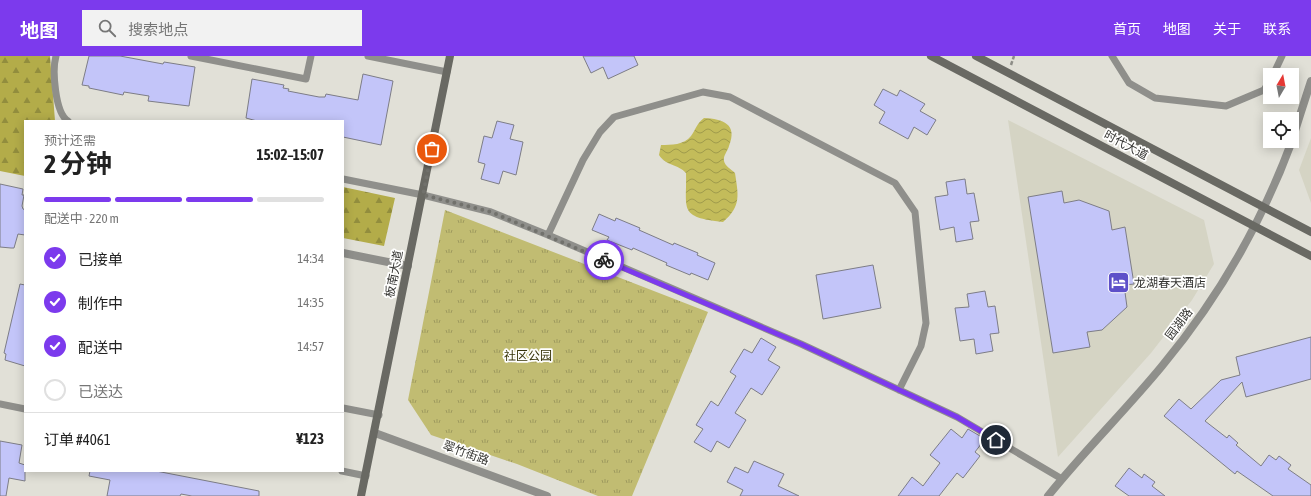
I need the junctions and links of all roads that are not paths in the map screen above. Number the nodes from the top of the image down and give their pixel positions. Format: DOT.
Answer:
graph roads {
  1 [pos="56,56"];
  2 [pos="191,56"];
  3 [pos="311,56"];
  4 [pos="368,56"];
  5 [pos="450,56"];
  6 [pos="931,56"];
  7 [pos="976,56"];
  8 [pos="1112,56"];
  9 [pos="1282,56"];
  10 [pos="1276,68"];
  11 [pos="447,72"];
  12 [pos="1311,81"];
  13 [pos="1263,90"];
  14 [pos="1299,119"];
  15 [pos="67,120"];
  16 [pos="1289,148"];
  17 [pos="344,179"];
  18 [pos="423,195"];
  19 [pos="1264,207"];
  20 [pos="1255,227"];
  21 [pos="1311,232"];
  22 [pos="548,236"];
  23 [pos="344,253"];
  24 [pos="1311,256"];
  25 [pos="408,266"];
  26 [pos="899,390"];
  27 [pos="0,404"];
  28 [pos="24,408"];
  29 [pos="344,408"];
  30 [pos="379,415"];
  31 [pos="375,433"];
  32 [pos="344,471"];
  33 [pos="366,476"];
  34 [pos="1062,479"];
  35 [pos="361,496"];
  36 [pos="547,496"];
  37 [pos="1048,496"];
  1 -- 15 [label="lane"];
  2 -- 3 [label="lane"];
  4 -- 11 [label="lane"];
  5 -- 11 [label="main road, 板南大道"];
  6 -- 20 [label="main road, 时代大道"];
  7 -- 19 [label="main road, 时代大道"];
  8 -- 13 [label="lane"];
  9 -- 10 [label="lane"];
  11 -- 18 [label="main road, 板南大道"];
  12 -- 14 [label="street, 园湖路"];
  16 -- 19 [label="street, 园湖路"];
  17 -- 18 [label="lane"];
  18 -- 22 [label="lane"];
  18 -- 25 [label="main road, 板南大道"];
  19 -- 20 [label="street, 园湖路"];
  19 -- 21 [label="main road, 时代大道"];
  20 -- 24 [label="main road, 时代大道"];
  20 -- 34 [label="street, 园湖路"];
  22 -- 26 [label="lane"];
  22 -- 26 [label="lane"];
  23 -- 25 [label="street"];
  25 -- 30 [label="main road, 板南大道"];
  26 -- 34 [label="lane"];
  27 -- 28 [label="lane"];
  29 -- 30 [label="lane"];
  30 -- 31 [label="main road, 板南大道"];
  31 -- 33 [label="main road, 板南大道"];
  31 -- 36 [label="street, 翠竹街路"];
  32 -- 33 [label="lane"];
  33 -- 35 [label="main road, 板南大道"];
  34 -- 37 [label="street, 园湖路"];
}
